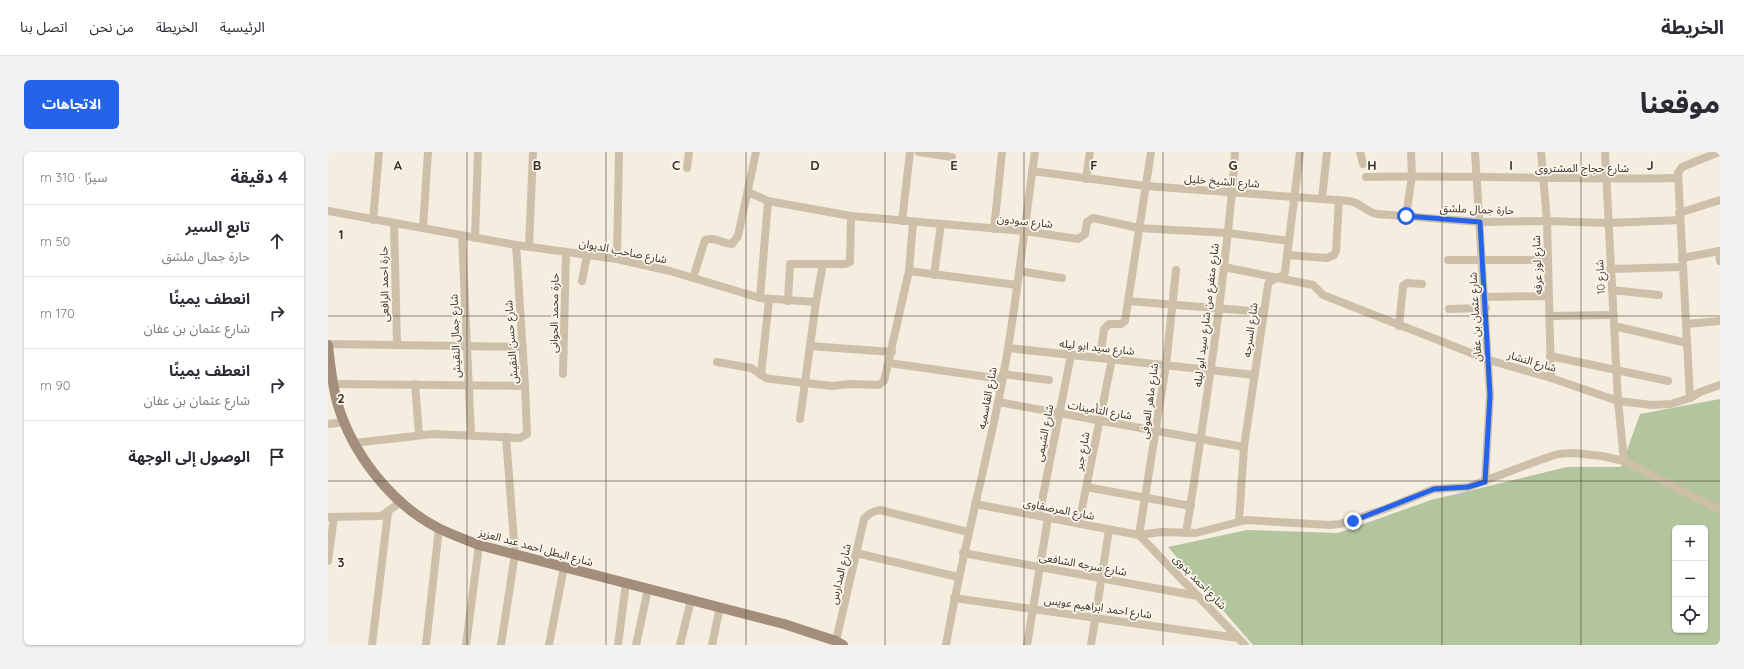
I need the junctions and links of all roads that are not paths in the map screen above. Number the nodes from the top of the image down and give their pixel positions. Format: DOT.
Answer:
graph roads {
  1 [pos="379,152"];
  2 [pos="428,152"];
  3 [pos="478,152"];
  4 [pos="533,152"];
  5 [pos="619,152"];
  6 [pos="689,152"];
  7 [pos="756,152"];
  8 [pos="910,152"];
  9 [pos="919,152"];
  10 [pos="1002,152"];
  11 [pos="1035,152"];
  12 [pos="1090,152"];
  13 [pos="1152,152"];
  14 [pos="1235,152"];
  15 [pos="1300,152"];
  16 [pos="1327,152"];
  17 [pos="1360,152"];
  18 [pos="1411,152"];
  19 [pos="1475,152"];
  20 [pos="1541,152"];
  21 [pos="1605,152"];
  22 [pos="1715,153"];
  23 [pos="952,157"];
  24 [pos="1363,164"];
  25 [pos="687,168"];
  26 [pos="1032,172"];
  27 [pos="1678,174"];
  28 [pos="1412,176"];
  29 [pos="1477,176"];
  30 [pos="1366,177"];
  31 [pos="1086,179"];
  32 [pos="1543,179"];
  33 [pos="1606,180"];
  34 [pos="1146,186"];
  35 [pos="748,192"];
  36 [pos="1233,193"];
  37 [pos="1294,197"];
  38 [pos="1322,199"];
  39 [pos="1339,200"];
  40 [pos="1720,200"];
  41 [pos="768,201"];
  42 [pos="328,211"];
  43 [pos="851,216"];
  44 [pos="1406,216"];
  45 [pos="1680,217"];
  46 [pos="374,220"];
  47 [pos="902,220"];
  48 [pos="1547,221"];
  49 [pos="913,222"];
  50 [pos="1480,222"];
  51 [pos="394,223"];
  52 [pos="1608,223"];
  53 [pos="941,224"];
  54 [pos="423,228"];
  55 [pos="1139,228"];
  56 [pos="994,229"];
  57 [pos="1024,231"];
  58 [pos="1228,233"];
  59 [pos="462,236"];
  60 [pos="475,238"];
  61 [pos="1289,241"];
  62 [pos="516,245"];
  63 [pos="529,247"];
  64 [pos="1719,251"];
  65 [pos="566,252"];
  66 [pos="587,254"];
  67 [pos="1287,256"];
  68 [pos="1682,258"];
  69 [pos="617,259"];
  70 [pos="1448,260"];
  71 [pos="1483,260"];
  72 [pos="1548,260"];
  73 [pos="1720,261"];
  74 [pos="823,264"];
  75 [pos="1224,267"];
  76 [pos="1682,267"];
  77 [pos="1610,269"];
  78 [pos="1176,270"];
  79 [pos="1019,271"];
  80 [pos="909,272"];
  81 [pos="934,275"];
  82 [pos="693,278"];
  83 [pos="1062,278"];
  84 [pos="1276,278"];
  85 [pos="582,281"];
  86 [pos="1422,284"];
  87 [pos="1017,285"];
  88 [pos="1612,290"];
  89 [pos="1659,295"];
  90 [pos="1549,296"];
  91 [pos="1486,297"];
  92 [pos="760,298"];
  93 [pos="769,300"];
  94 [pos="788,301"];
  95 [pos="1128,301"];
  96 [pos="816,302"];
  97 [pos="1172,304"];
  98 [pos="1219,308"];
  99 [pos="1486,308"];
  100 [pos="1449,309"];
  101 [pos="1264,312"];
  102 [pos="1613,315"];
  103 [pos="1550,316"];
  104 [pos="1720,321"];
  105 [pos="1686,324"];
  106 [pos="1399,326"];
  107 [pos="1614,326"];
  108 [pos="1687,343"];
  109 [pos="397,344"];
  110 [pos="328,345"];
  111 [pos="467,346"];
  112 [pos="810,346"];
  113 [pos="522,347"];
  114 [pos="1008,348"];
  115 [pos="892,352"];
  116 [pos="1070,355"];
  117 [pos="1550,356"];
  118 [pos="1100,358"];
  119 [pos="1112,359"];
  120 [pos="1489,360"];
  121 [pos="717,362"];
  122 [pos="889,363"];
  123 [pos="1166,365"];
  124 [pos="1211,370"];
  125 [pos="1616,370"];
  126 [pos="563,374"];
  127 [pos="761,375"];
  128 [pos="1255,375"];
  129 [pos="1002,376"];
  130 [pos="1551,378"];
  131 [pos="1049,380"];
  132 [pos="1668,381"];
  133 [pos="805,383"];
  134 [pos="333,384"];
  135 [pos="415,384"];
  136 [pos="468,385"];
  137 [pos="1720,385"];
  138 [pos="525,386"];
  139 [pos="1690,398"];
  140 [pos="998,402"];
  141 [pos="1618,402"];
  142 [pos="1059,414"];
  143 [pos="800,419"];
  144 [pos="1099,421"];
  145 [pos="344,422"];
  146 [pos="328,424"];
  147 [pos="1156,431"];
  148 [pos="419,435"];
  149 [pos="471,435"];
  150 [pos="506,437"];
  151 [pos="1201,440"];
  152 [pos="354,443"];
  153 [pos="1244,448"];
  154 [pos="1624,461"];
  155 [pos="1485,482"];
  156 [pos="1086,487"];
  157 [pos="1145,498"];
  158 [pos="401,502"];
  159 [pos="975,504"];
  160 [pos="1191,506"];
  161 [pos="1720,510"];
  162 [pos="388,512"];
  163 [pos="1039,516"];
  164 [pos="330,518"];
  165 [pos="1048,518"];
  166 [pos="1239,521"];
  167 [pos="1079,523"];
  168 [pos="439,528"];
  169 [pos="1110,530"];
  170 [pos="968,532"];
  171 [pos="1186,533"];
  172 [pos="1140,534"];
  173 [pos="479,545"];
  174 [pos="856,553"];
  175 [pos="515,554"];
  176 [pos="963,554"];
  177 [pos="328,561"];
  178 [pos="564,567"];
  179 [pos="1039,567"];
  180 [pos="958,577"];
  181 [pos="1102,578"];
  182 [pos="626,583"];
  183 [pos="648,589"];
  184 [pos="1198,596"];
  185 [pos="954,598"];
  186 [pos="691,600"];
  187 [pos="720,607"];
  188 [pos="1033,609"];
  189 [pos="1095,618"];
  190 [pos="1238,638"];
  191 [pos="839,643"];
  192 [pos="372,645"];
  193 [pos="426,645"];
  194 [pos="466,645"];
  195 [pos="501,645"];
  196 [pos="549,645"];
  197 [pos="618,645"];
  198 [pos="636,645"];
  199 [pos="680,645"];
  200 [pos="712,645"];
  201 [pos="946,645"];
  202 [pos="1027,645"];
  203 [pos="1091,645"];
  204 [pos="1245,645"];
  1 -- 46 [label="street"];
  2 -- 54 [label="street"];
  3 -- 60 [label="street"];
  4 -- 63 [label="street"];
  5 -- 69 [label="street"];
  6 -- 25 [label="street"];
  7 -- 35 [label="street"];
  8 -- 47 [label="street"];
  9 -- 23 [label="street"];
  10 -- 56 [label="street"];
  11 -- 26 [label="street, شارع القاسميه"];
  12 -- 31 [label="street"];
  13 -- 34 [label="street"];
  14 -- 36 [label="street, شارع متفرع من شارع سيد ابو ليله"];
  15 -- 37 [label="street, شارع السرجه"];
  16 -- 38 [label="street"];
  17 -- 24 [label="street"];
  18 -- 28 [label="street"];
  19 -- 29 [label="street, شارع عثمان بن عفان"];
  20 -- 32 [label="street, شارع لوز عرفه"];
  21 -- 33 [label="street, شارع 10"];
  22 -- 27 [label="street"];
  26 -- 31 [label="street, شارع الشيخ خليل"];
  26 -- 57 [label="street, شارع القاسميه"];
  27 -- 33 [label="street, شارع حجاج المشتروى"];
  27 -- 45 [label="street"];
  28 -- 29 [label="street, شارع حجاج المشتروى"];
  28 -- 30 [label="street, شارع حجاج المشتروى"];
  28 -- 44 [label="street"];
  29 -- 32 [label="street, شارع حجاج المشتروى"];
  29 -- 50 [label="street, شارع عثمان بن عفان"];
  31 -- 34 [label="street, شارع الشيخ خليل"];
  32 -- 33 [label="street, شارع حجاج المشتروى"];
  32 -- 48 [label="street, شارع لوز عرفه"];
  33 -- 52 [label="street, شارع 10"];
  34 -- 36 [label="street, شارع الشيخ خليل"];
  34 -- 55 [label="street"];
  35 -- 41 [label="street, شارع سودون"];
  35 -- 82 [label="street"];
  36 -- 37 [label="street, شارع الشيخ خليل"];
  36 -- 58 [label="street, شارع متفرع من شارع سيد ابو ليله"];
  37 -- 38 [label="street, شارع الشيخ خليل"];
  37 -- 61 [label="street, شارع السرجه"];
  38 -- 39 [label="street, شارع الشيخ خليل"];
  39 -- 44 [label="street, شارع الشيخ خليل"];
  39 -- 67 [label="street"];
  40 -- 45 [label="street, حارة جمال ملشق"];
  41 -- 43 [label="street, شارع سودون"];
  41 -- 92 [label="street"];
  42 -- 46 [label="street, شارع صاحب الديوان"];
  43 -- 47 [label="street, شارع سودون"];
  43 -- 74 [label="street"];
  44 -- 50 [label="street, حارة جمال ملشق"];
  45 -- 52 [label="street, حارة جمال ملشق"];
  45 -- 68 [label="street"];
  46 -- 51 [label="street, شارع صاحب الديوان"];
  47 -- 49 [label="street, شارع سودون"];
  48 -- 50 [label="street, حارة جمال ملشق"];
  48 -- 52 [label="street, حارة جمال ملشق"];
  48 -- 72 [label="street, شارع لوز عرفه"];
  49 -- 53 [label="street, شارع سودون"];
  49 -- 80 [label="street"];
  50 -- 71 [label="street, شارع عثمان بن عفان"];
  51 -- 54 [label="street, شارع صاحب الديوان"];
  51 -- 109 [label="street, حارة احمد الرافعى"];
  52 -- 77 [label="street, شارع 10"];
  53 -- 56 [label="street, شارع سودون"];
  53 -- 81 [label="street"];
  54 -- 59 [label="street, شارع صاحب الديوان"];
  55 -- 57 [label="street, شارع سودون"];
  55 -- 58 [label="street, شارع سودون"];
  55 -- 95 [label="street"];
  56 -- 57 [label="street, شارع سودون"];
  57 -- 79 [label="street, شارع القاسميه"];
  58 -- 61 [label="street, شارع سودون"];
  58 -- 75 [label="street, شارع متفرع من شارع سيد ابو ليله"];
  59 -- 60 [label="street, شارع صاحب الديوان"];
  59 -- 111 [label="street, شارع جمال النقيش"];
  60 -- 62 [label="street, شارع صاحب الديوان"];
  61 -- 67 [label="street, شارع السرجه"];
  62 -- 63 [label="street, شارع صاحب الديوان"];
  62 -- 113 [label="street, شارع حسن النقيش"];
  63 -- 65 [label="street, شارع صاحب الديوان"];
  64 -- 68 [label="street"];
  64 -- 73 [label="street"];
  65 -- 66 [label="street, شارع صاحب الديوان"];
  65 -- 126 [label="street, حارة محمد الحوانى"];
  66 -- 69 [label="street, شارع صاحب الديوان"];
  66 -- 85 [label="street"];
  67 -- 84 [label="street, شارع السرجه"];
  68 -- 76 [label="street"];
  69 -- 82 [label="street, شارع صاحب الديوان"];
  70 -- 71 [label="street"];
  71 -- 72 [label="street"];
  71 -- 91 [label="street, شارع عثمان بن عفان"];
  72 -- 90 [label="street, شارع لوز عرفه"];
  74 -- 94 [label="street"];
  74 -- 96 [label="street"];
  75 -- 84 [label="street, شارع النشار"];
  75 -- 98 [label="street, شارع متفرع من شارع سيد ابو ليله"];
  76 -- 77 [label="street"];
  76 -- 105 [label="street"];
  77 -- 88 [label="street, شارع 10"];
  78 -- 97 [label="street, شارع ماهر العوفى"];
  79 -- 83 [label="street"];
  79 -- 87 [label="street, شارع القاسميه"];
  80 -- 81 [label="street"];
  80 -- 115 [label="street"];
  81 -- 87 [label="street"];
  82 -- 92 [label="street, شارع صاحب الديوان"];
  84 -- 101 [label="street, شارع السرجه"];
  84 -- 106 [label="street, شارع النشار"];
  86 -- 106 [label="street"];
  87 -- 114 [label="street, شارع القاسميه"];
  88 -- 89 [label="street"];
  88 -- 102 [label="street, شارع 10"];
  90 -- 91 [label="street"];
  90 -- 103 [label="street, شارع لوز عرفه"];
  91 -- 99 [label="street, شارع عثمان بن عفان"];
  92 -- 93 [label="street, شارع صاحب الديوان"];
  93 -- 94 [label="street, شارع صاحب الديوان"];
  93 -- 127 [label="street"];
  94 -- 96 [label="street, شارع صاحب الديوان"];
  95 -- 97 [label="street"];
  95 -- 118 [label="street"];
  96 -- 112 [label="street"];
  97 -- 98 [label="street"];
  97 -- 123 [label="street, شارع ماهر العوفى"];
  98 -- 101 [label="street"];
  98 -- 124 [label="street, شارع متفرع من شارع سيد ابو ليله"];
  99 -- 100 [label="street"];
  99 -- 120 [label="street, شارع عثمان بن عفان"];
  101 -- 128 [label="street, شارع السرجه"];
  102 -- 103 [label="street"];
  102 -- 107 [label="street, شارع 10"];
  103 -- 117 [label="street, شارع لوز عرفه"];
  104 -- 105 [label="street"];
  105 -- 108 [label="street"];
  106 -- 120 [label="street, شارع النشار"];
  107 -- 108 [label="street"];
  107 -- 125 [label="street, شارع 10"];
  108 -- 139 [label="street"];
  109 -- 110 [label="street"];
  109 -- 111 [label="street"];
  110 -- 134 [label="main road, شارع البطل احمد عبد العزيز"];
  111 -- 113 [label="street"];
  111 -- 136 [label="street, شارع جمال النقيش"];
  112 -- 115 [label="street"];
  112 -- 133 [label="street"];
  113 -- 138 [label="street, شارع حسن النقيش"];
  114 -- 116 [label="street, شارع سيد ابو ليله"];
  114 -- 129 [label="street, شارع القاسميه"];
  115 -- 122 [label="street"];
  116 -- 118 [label="street, شارع سيد ابو ليله"];
  116 -- 142 [label="street, شارع الشيمى"];
  117 -- 125 [label="street"];
  117 -- 130 [label="street, شارع لوز عرفه"];
  118 -- 119 [label="street, شارع سيد ابو ليله"];
  119 -- 123 [label="street, شارع سيد ابو ليله"];
  119 -- 144 [label="street, شارع جبر"];
  120 -- 130 [label="street, شارع النشار"];
  120 -- 155 [label="street, شارع عثمان بن عفان"];
  121 -- 127 [label="street"];
  122 -- 129 [label="street"];
  122 -- 133 [label="street"];
  123 -- 124 [label="street, شارع سيد ابو ليله"];
  123 -- 147 [label="street, شارع ماهر العوفى"];
  124 -- 128 [label="street, شارع سيد ابو ليله"];
  124 -- 151 [label="street, شارع متفرع من شارع سيد ابو ليله"];
  125 -- 132 [label="street"];
  125 -- 141 [label="street, شارع 10"];
  127 -- 133 [label="street"];
  128 -- 153 [label="street, شارع السرجه"];
  129 -- 131 [label="street"];
  129 -- 140 [label="street, شارع القاسميه"];
  130 -- 141 [label="street, شارع النشار"];
  133 -- 143 [label="street"];
  134 -- 135 [label="street"];
  134 -- 145 [label="main road, شارع البطل احمد عبد العزيز"];
  135 -- 136 [label="street"];
  135 -- 148 [label="street"];
  136 -- 138 [label="street"];
  136 -- 149 [label="street, شارع جمال النقيش"];
  137 -- 139 [label="street, شارع النشار"];
  138 -- 150 [label="street, شارع حسن النقيش"];
  139 -- 141 [label="street, شارع النشار"];
  140 -- 142 [label="street, شارع التأمينات"];
  140 -- 159 [label="street, شارع القاسميه"];
  141 -- 154 [label="street, شارع 10"];
  142 -- 144 [label="street, شارع التأمينات"];
  142 -- 163 [label="street, شارع الشيمى"];
  144 -- 147 [label="street, شارع التأمينات"];
  144 -- 156 [label="street, شارع جبر"];
  145 -- 146 [label="street"];
  145 -- 152 [label="main road, شارع البطل احمد عبد العزيز"];
  147 -- 151 [label="street, شارع التأمينات"];
  147 -- 157 [label="street, شارع ماهر العوفى"];
  148 -- 149 [label="street"];
  148 -- 152 [label="street"];
  149 -- 150 [label="street"];
  150 -- 175 [label="street"];
  151 -- 153 [label="street, شارع التأمينات"];
  151 -- 160 [label="street, شارع متفرع من شارع سيد ابو ليله"];
  152 -- 158 [label="main road, شارع البطل احمد عبد العزيز"];
  153 -- 166 [label="street, شارع السرجه"];
  154 -- 155 [label="street"];
  154 -- 161 [label="street"];
  155 -- 166 [label="street"];
  156 -- 157 [label="street"];
  156 -- 167 [label="street, شارع جبر"];
  157 -- 160 [label="street"];
  157 -- 172 [label="street, شارع ماهر العوفى"];
  158 -- 162 [label="street"];
  158 -- 168 [label="main road, شارع البطل احمد عبد العزيز"];
  159 -- 163 [label="street, شارع المرصفاوى"];
  159 -- 170 [label="street, شارع القاسميه"];
  160 -- 171 [label="street, شارع متفرع من شارع سيد ابو ليله"];
  162 -- 164 [label="street"];
  162 -- 192 [label="street"];
  163 -- 165 [label="street, شارع المرصفاوى"];
  164 -- 177 [label="street"];
  165 -- 167 [label="street, شارع المرصفاوى"];
  165 -- 179 [label="street"];
  166 -- 171 [label="street"];
  167 -- 169 [label="street, شارع المرصفاوى"];
  168 -- 173 [label="main road, شارع البطل احمد عبد العزيز"];
  168 -- 193 [label="street"];
  169 -- 172 [label="street, شارع المرصفاوى"];
  169 -- 181 [label="street"];
  170 -- 174 [label="street, شارع المدارس"];
  170 -- 176 [label="street, شارع القاسميه"];
  171 -- 172 [label="street"];
  172 -- 184 [label="street, شارع احمد بدوى"];
  173 -- 175 [label="main road, شارع البطل احمد عبد العزيز"];
  173 -- 194 [label="street"];
  174 -- 180 [label="street"];
  174 -- 191 [label="street, شارع المدارس"];
  175 -- 178 [label="main road, شارع البطل احمد عبد العزيز"];
  175 -- 195 [label="street"];
  176 -- 179 [label="street, شارع سرجه الشافعى"];
  176 -- 180 [label="street, شارع القاسميه"];
  178 -- 182 [label="main road, شارع البطل احمد عبد العزيز"];
  178 -- 196 [label="street"];
  179 -- 181 [label="street, شارع سرجه الشافعى"];
  179 -- 188 [label="street"];
  180 -- 185 [label="street, شارع القاسميه"];
  181 -- 184 [label="street, شارع سرجه الشافعى"];
  181 -- 189 [label="street"];
  182 -- 183 [label="main road, شارع البطل احمد عبد العزيز"];
  182 -- 197 [label="street"];
  183 -- 186 [label="main road, شارع البطل احمد عبد العزيز"];
  183 -- 198 [label="street"];
  184 -- 190 [label="street, شارع احمد بدوى"];
  185 -- 188 [label="street, شارع احمد ابراهيم عويس"];
  185 -- 201 [label="street, شارع القاسميه"];
  186 -- 187 [label="main road, شارع البطل احمد عبد العزيز"];
  186 -- 199 [label="street"];
  187 -- 191 [label="main road, شارع البطل احمد عبد العزيز"];
  187 -- 200 [label="street"];
  188 -- 189 [label="street, شارع احمد ابراهيم عويس"];
  188 -- 202 [label="street"];
  189 -- 190 [label="street, شارع احمد ابراهيم عويس"];
  189 -- 203 [label="street"];
  190 -- 204 [label="street, شارع احمد بدوى"];
}
